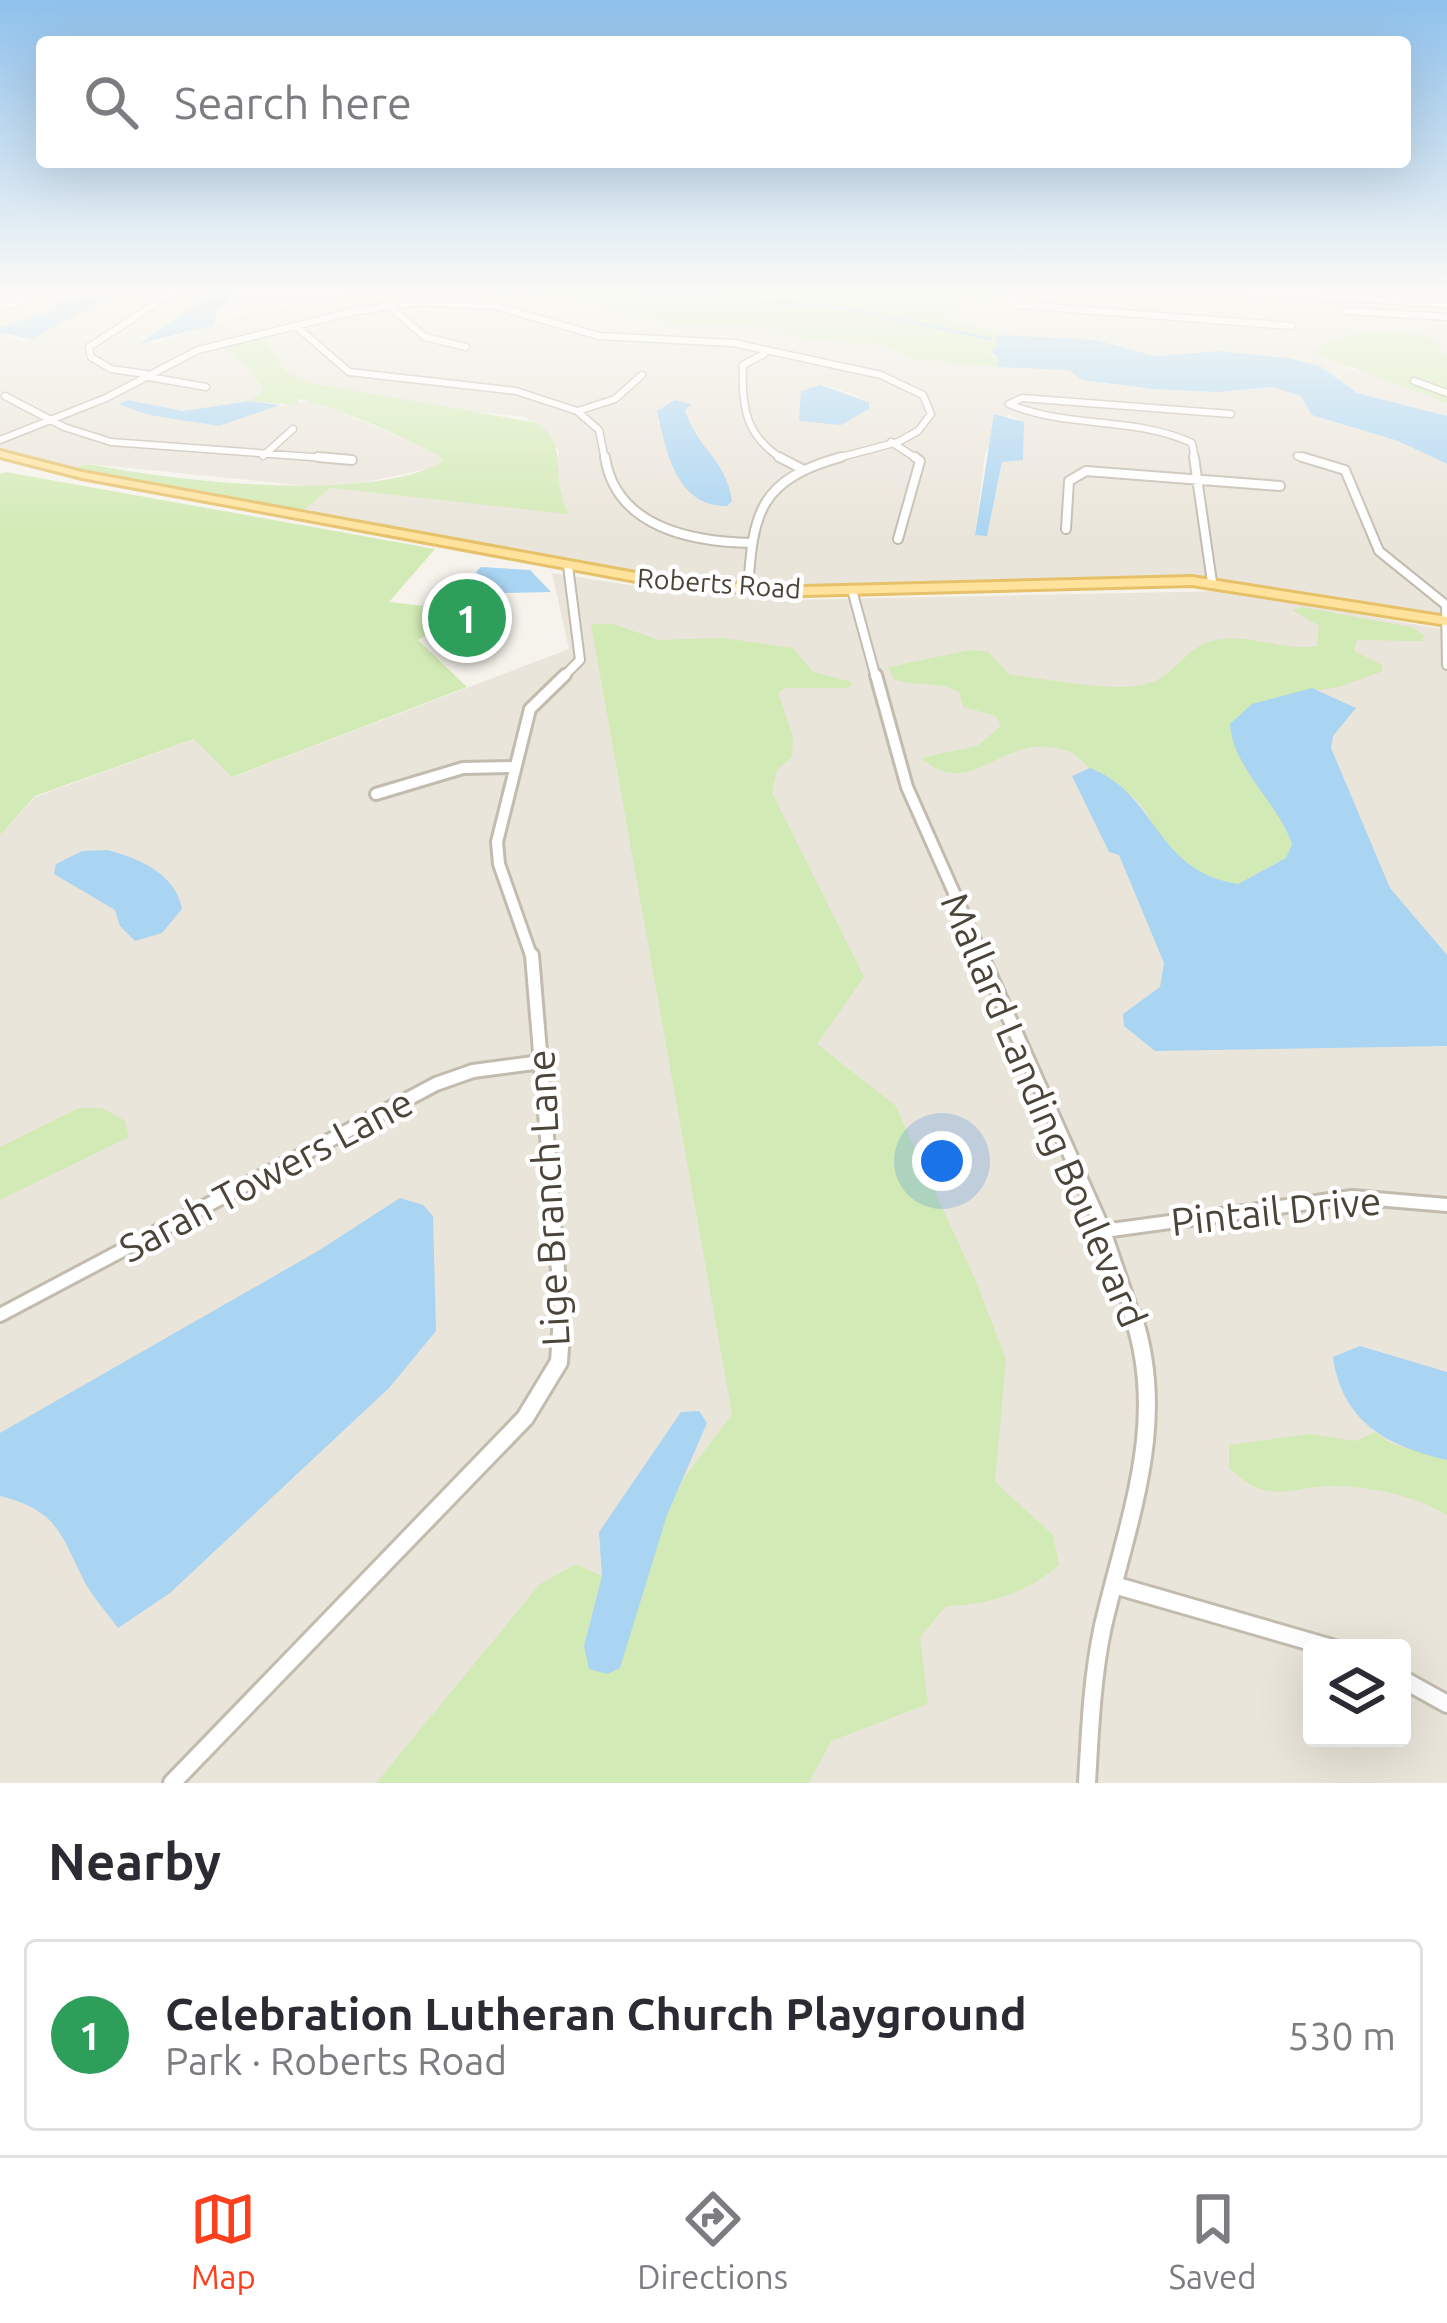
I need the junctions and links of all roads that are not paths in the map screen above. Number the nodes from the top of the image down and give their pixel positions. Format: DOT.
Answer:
graph roads {
  1 [pos="141,374"];
  2 [pos="367,374"];
  3 [pos="743,374"];
  4 [pos="877,374"];
  5 [pos="145,375"];
  6 [pos="642,375"];
  7 [pos="1414,381"];
  8 [pos="206,387"];
  9 [pos="1447,394"];
  10 [pos="5,395"];
  11 [pos="578,411"];
  12 [pos="1232,414"];
  13 [pos="48,419"];
  14 [pos="292,429"];
  15 [pos="0,437"];
  16 [pos="891,442"];
  17 [pos="0,454"];
  18 [pos="263,456"];
  19 [pos="1297,457"];
  20 [pos="352,460"];
  21 [pos="803,470"];
  22 [pos="1197,476"];
  23 [pos="1280,486"];
  24 [pos="1066,529"];
  25 [pos="898,539"];
  26 [pos="752,543"];
  27 [pos="568,566"];
  28 [pos="1212,582"];
  29 [pos="748,590"];
  30 [pos="852,590"];
  31 [pos="1445,620"];
  32 [pos="1447,664"];
  33 [pos="515,766"];
  34 [pos="376,794"];
  35 [pos="541,1062"];
  36 [pos="1447,1205"];
  37 [pos="1105,1231"];
  38 [pos="0,1315"];
  39 [pos="1114,1585"];
  40 [pos="1303,1640"];
  41 [pos="1411,1684"];
  42 [pos="1447,1704"];
  43 [pos="172,1783"];
  44 [pos="1087,1783"];
  1 -- 5 [label="street"];
  2 -- 11 [label="street"];
  3 -- 21 [label="street"];
  4 -- 16 [label="street"];
  5 -- 8 [label="street"];
  5 -- 13 [label="street"];
  6 -- 11 [label="street"];
  7 -- 9 [label="street"];
  10 -- 13 [label="street"];
  11 -- 26 [label="street"];
  12 -- 22 [label="street"];
  13 -- 15 [label="street"];
  13 -- 18 [label="street"];
  14 -- 18 [label="street"];
  16 -- 21 [label="street"];
  16 -- 25 [label="street"];
  17 -- 27 [label="main road, Roberts Road"];
  18 -- 20 [label="street"];
  19 -- 31 [label="street"];
  21 -- 26 [label="street"];
  22 -- 23 [label="street"];
  22 -- 24 [label="street"];
  22 -- 28 [label="street"];
  26 -- 29 [label="street"];
  27 -- 29 [label="main road, Roberts Road"];
  27 -- 33 [label="street, Lige Branch Lane"];
  28 -- 30 [label="main road, Roberts Road"];
  28 -- 31 [label="main road, Roberts Road"];
  29 -- 30 [label="main road, Roberts Road"];
  30 -- 37 [label="street, Mallard Landing Boulevard"];
  31 -- 32 [label="street"];
  33 -- 34 [label="street"];
  33 -- 35 [label="street, Lige Branch Lane"];
  35 -- 38 [label="street, Sarah Towers Lane"];
  35 -- 43 [label="street, Lige Branch Lane"];
  36 -- 37 [label="street, Pintail Drive"];
  37 -- 39 [label="street, Mallard Landing Boulevard"];
  39 -- 40 [label="street"];
  39 -- 44 [label="street, Mallard Landing Boulevard"];
  41 -- 42 [label="street"];
}
